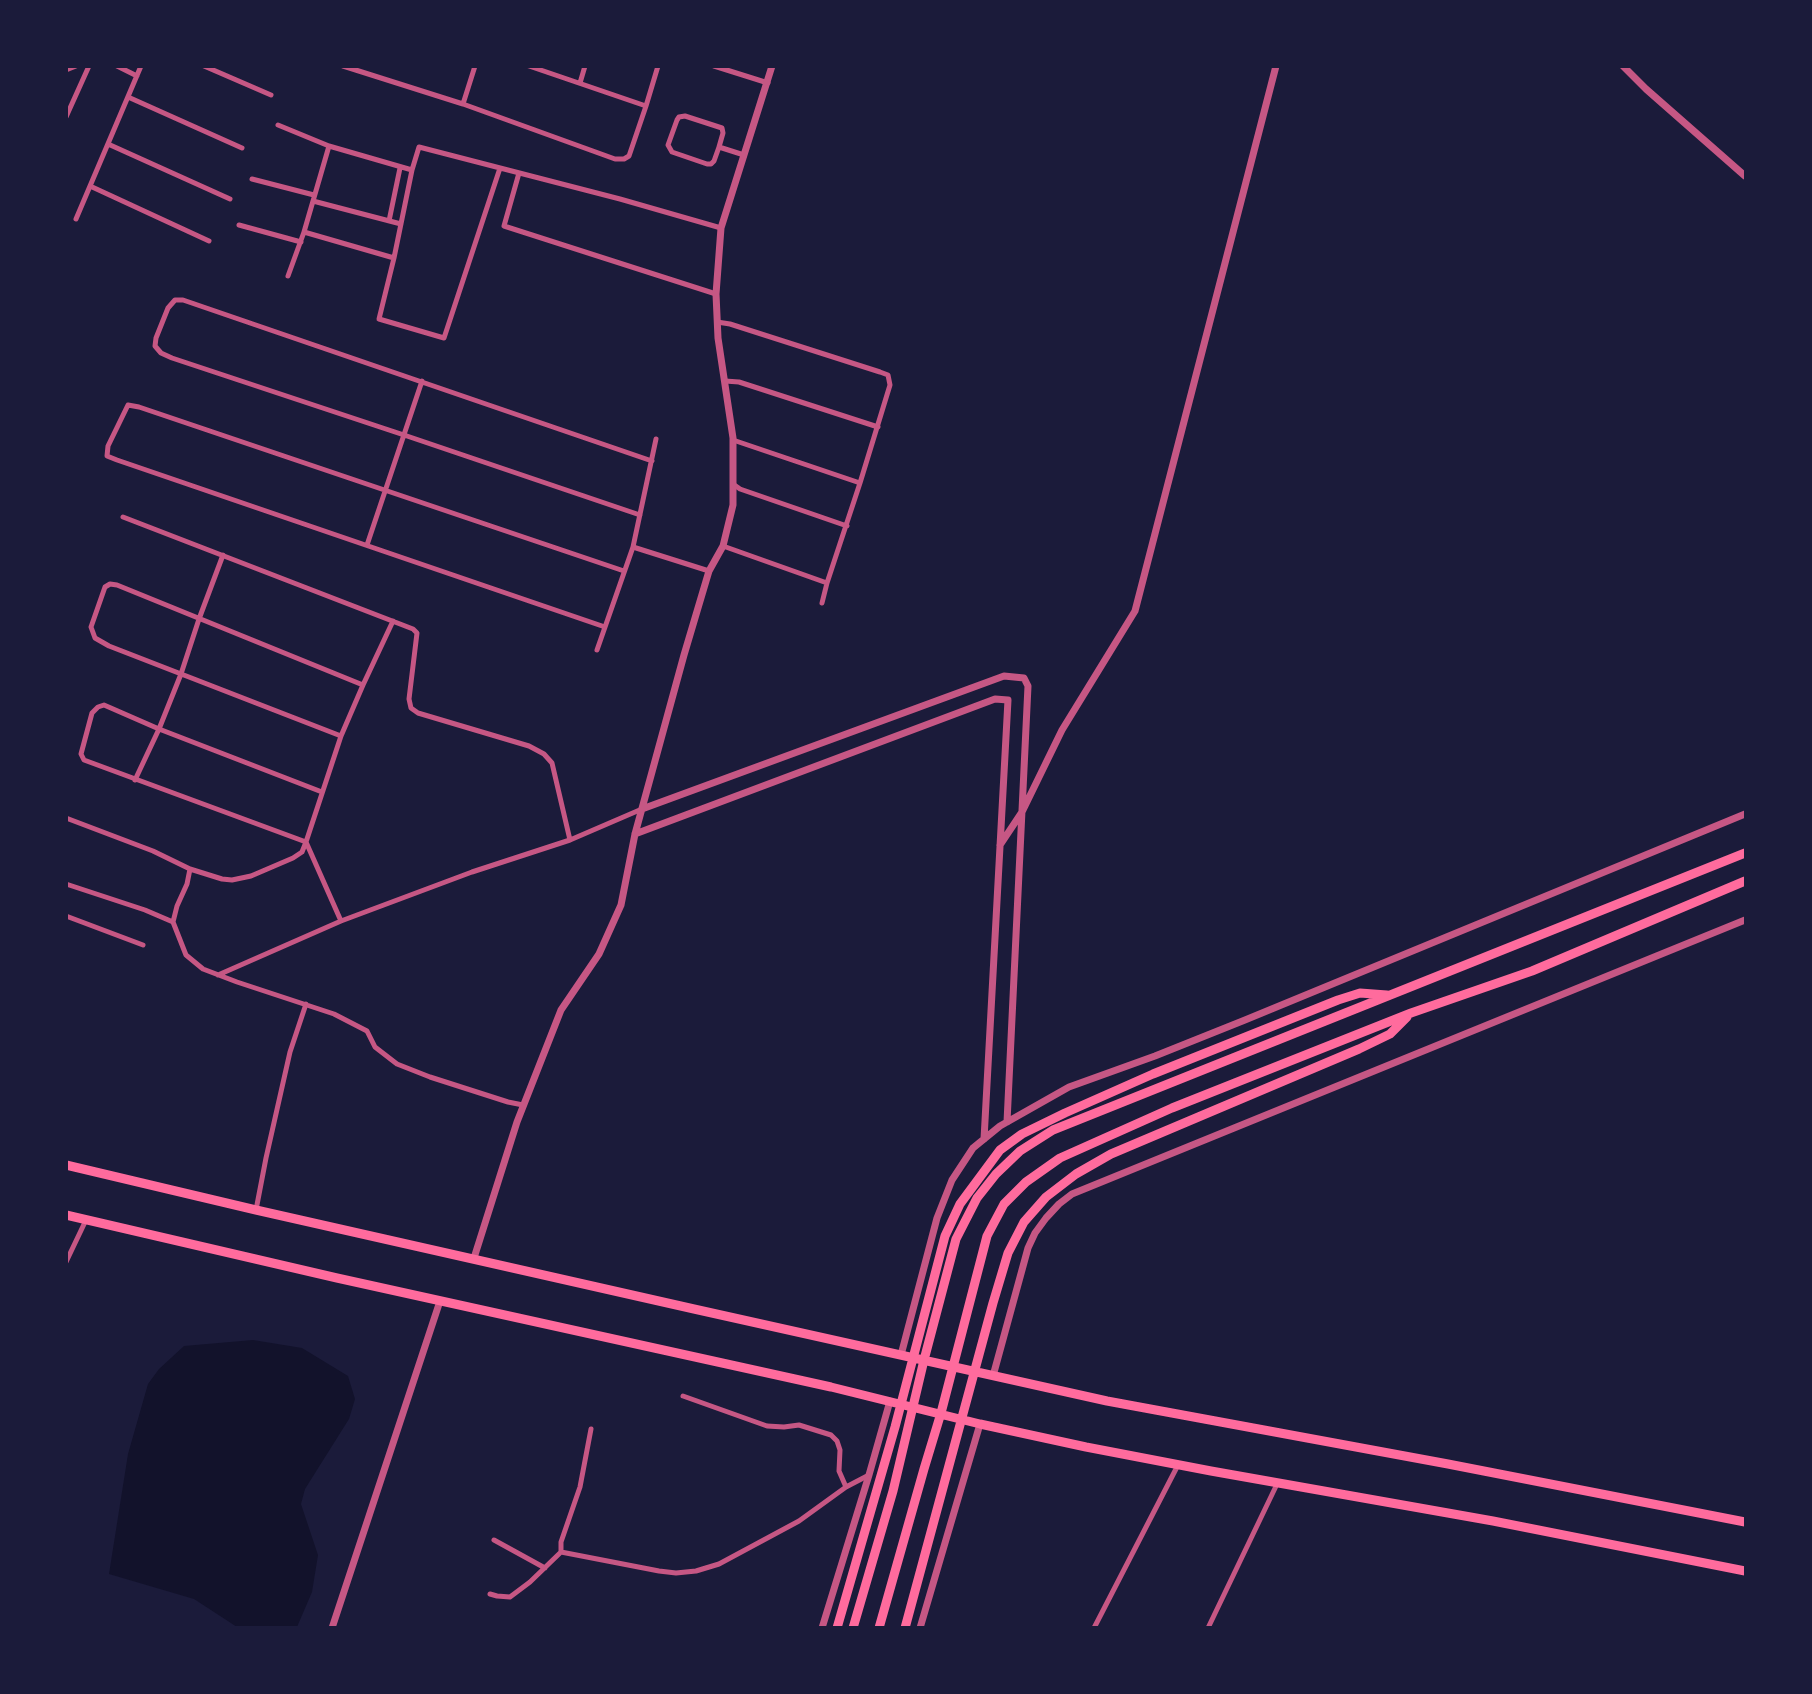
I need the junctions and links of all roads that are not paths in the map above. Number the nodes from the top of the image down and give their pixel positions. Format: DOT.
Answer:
graph roads {
  1 [pos="76,66"];
  2 [pos="89,66"];
  3 [pos="117,66"];
  4 [pos="141,66"];
  5 [pos="204,66"];
  6 [pos="343,66"];
  7 [pos="475,66"];
  8 [pos="529,66"];
  9 [pos="585,66"];
  10 [pos="658,66"];
  11 [pos="714,66"];
  12 [pos="772,66"];
  13 [pos="1276,66"];
  14 [pos="1623,66"];
  15 [pos="66,70"];
  16 [pos="137,76"];
  17 [pos="580,83"];
  18 [pos="768,83"];
  19 [pos="271,95"];
  20 [pos="128,97"];
  21 [pos="463,104"];
  22 [pos="646,106"];
  23 [pos="66,117"];
  24 [pos="278,125"];
  25 [pos="108,144"];
  26 [pos="329,146"];
  27 [pos="719,147"];
  28 [pos="242,148"];
  29 [pos="744,155"];
  30 [pos="400,168"];
  31 [pos="500,168"];
  32 [pos="412,170"];
  33 [pos="519,173"];
  34 [pos="1745,176"];
  35 [pos="252,178"];
  36 [pos="90,186"];
  37 [pos="314,198"];
  38 [pos="230,199"];
  39 [pos="76,219"];
  40 [pos="389,221"];
  41 [pos="401,224"];
  42 [pos="239,225"];
  43 [pos="721,228"];
  44 [pos="304,232"];
  45 [pos="209,240"];
  46 [pos="301,242"];
  47 [pos="394,258"];
  48 [pos="288,276"];
  49 [pos="716,294"];
  50 [pos="717,322"];
  51 [pos="422,381"];
  52 [pos="724,381"];
  53 [pos="878,427"];
  54 [pos="404,435"];
  55 [pos="656,439"];
  56 [pos="733,440"];
  57 [pos="652,461"];
  58 [pos="860,483"];
  59 [pos="733,484"];
  60 [pos="385,491"];
  61 [pos="640,515"];
  62 [pos="122,517"];
  63 [pos="847,526"];
  64 [pos="367,545"];
  65 [pos="723,546"];
  66 [pos="633,547"];
  67 [pos="223,555"];
  68 [pos="624,571"];
  69 [pos="709,571"];
  70 [pos="827,583"];
  71 [pos="822,603"];
  72 [pos="199,619"];
  73 [pos="393,621"];
  74 [pos="605,627"];
  75 [pos="597,650"];
  76 [pos="181,674"];
  77 [pos="363,685"];
  78 [pos="159,729"];
  79 [pos="341,736"];
  80 [pos="135,780"];
  81 [pos="323,792"];
  82 [pos="642,809"];
  83 [pos="1022,812"];
  84 [pos="1745,814"];
  85 [pos="66,818"];
  86 [pos="635,834"];
  87 [pos="570,840"];
  88 [pos="306,842"];
  89 [pos="1000,845"];
  90 [pos="1745,853"];
  91 [pos="190,869"];
  92 [pos="1745,881"];
  93 [pos="66,884"];
  94 [pos="66,916"];
  95 [pos="1745,920"];
  96 [pos="341,921"];
  97 [pos="173,922"];
  98 [pos="143,945"];
  99 [pos="218,975"];
  100 [pos="1389,995"];
  101 [pos="306,1004"];
  102 [pos="1411,1013"];
  103 [pos="523,1105"];
  104 [pos="1007,1122"];
  105 [pos="984,1139"];
  106 [pos="66,1165"];
  107 [pos="256,1210"];
  108 [pos="66,1215"];
  109 [pos="86,1220"];
  110 [pos="474,1258"];
  111 [pos="66,1262"];
  112 [pos="440,1301"];
  113 [pos="901,1355"];
  114 [pos="924,1360"];
  115 [pos="954,1367"];
  116 [pos="993,1376"];
  117 [pos="683,1396"];
  118 [pos="890,1401"];
  119 [pos="912,1406"];
  120 [pos="941,1413"];
  121 [pos="980,1424"];
  122 [pos="591,1429"];
  123 [pos="1178,1465"];
  124 [pos="869,1475"];
  125 [pos="1278,1482"];
  126 [pos="846,1487"];
  127 [pos="1745,1522"];
  128 [pos="494,1540"];
  129 [pos="561,1552"];
  130 [pos="545,1567"];
  131 [pos="1745,1571"];
  132 [pos="490,1594"];
  133 [pos="332,1628"];
  134 [pos="821,1628"];
  135 [pos="836,1628"];
  136 [pos="853,1628"];
  137 [pos="880,1628"];
  138 [pos="905,1628"];
  139 [pos="920,1628"];
  140 [pos="1094,1628"];
  141 [pos="1208,1628"];
  1 -- 15 [label="street"];
  2 -- 23 [label="street"];
  3 -- 16 [label="street"];
  4 -- 16 [label="street"];
  5 -- 19 [label="street"];
  6 -- 21 [label="street"];
  7 -- 21 [label="street"];
  8 -- 17 [label="street"];
  9 -- 17 [label="street"];
  10 -- 22 [label="street"];
  11 -- 18 [label="street"];
  12 -- 18 [label="street"];
  13 -- 83 [label="street"];
  14 -- 34 [label="street"];
  16 -- 20 [label="street"];
  17 -- 22 [label="street"];
  18 -- 29 [label="street"];
  20 -- 25 [label="street"];
  20 -- 28 [label="street"];
  21 -- 22 [label="street"];
  24 -- 26 [label="street"];
  25 -- 36 [label="street"];
  25 -- 38 [label="street"];
  26 -- 30 [label="street"];
  26 -- 37 [label="street"];
  27 -- 27 [label="street"];
  27 -- 29 [label="street"];
  29 -- 43 [label="street"];
  30 -- 32 [label="street"];
  30 -- 40 [label="street"];
  31 -- 32 [label="street"];
  31 -- 33 [label="street"];
  31 -- 47 [label="street"];
  32 -- 41 [label="street"];
  33 -- 43 [label="street"];
  33 -- 49 [label="street"];
  35 -- 37 [label="street"];
  36 -- 39 [label="street"];
  36 -- 45 [label="street"];
  37 -- 40 [label="street"];
  37 -- 44 [label="street"];
  40 -- 41 [label="street"];
  41 -- 47 [label="street"];
  42 -- 46 [label="street"];
  43 -- 49 [label="street"];
  44 -- 46 [label="street"];
  44 -- 47 [label="street"];
  46 -- 48 [label="street"];
  49 -- 50 [label="street"];
  50 -- 52 [label="street"];
  50 -- 53 [label="street"];
  51 -- 54 [label="street"];
  51 -- 54 [label="street"];
  51 -- 57 [label="street"];
  52 -- 53 [label="street"];
  52 -- 56 [label="street"];
  53 -- 58 [label="street"];
  54 -- 60 [label="street"];
  54 -- 61 [label="street"];
  55 -- 57 [label="street"];
  56 -- 58 [label="street"];
  56 -- 59 [label="street"];
  57 -- 61 [label="street"];
  58 -- 63 [label="street"];
  59 -- 63 [label="street"];
  59 -- 65 [label="street"];
  60 -- 64 [label="street"];
  60 -- 64 [label="street"];
  60 -- 68 [label="street"];
  61 -- 66 [label="street"];
  62 -- 67 [label="street"];
  63 -- 70 [label="street"];
  64 -- 74 [label="street"];
  65 -- 69 [label="street"];
  65 -- 70 [label="street"];
  66 -- 68 [label="street"];
  66 -- 69 [label="street"];
  67 -- 72 [label="street"];
  67 -- 73 [label="street"];
  68 -- 74 [label="street"];
  69 -- 82 [label="street"];
  70 -- 71 [label="street"];
  72 -- 76 [label="street"];
  72 -- 76 [label="street"];
  72 -- 77 [label="street"];
  73 -- 77 [label="street"];
  73 -- 87 [label="street"];
  74 -- 75 [label="street"];
  76 -- 78 [label="street"];
  76 -- 79 [label="street"];
  77 -- 79 [label="street"];
  78 -- 80 [label="street"];
  78 -- 80 [label="street"];
  78 -- 81 [label="street"];
  79 -- 81 [label="street"];
  80 -- 88 [label="street"];
  81 -- 88 [label="street"];
  82 -- 83 [label="street"];
  82 -- 86 [label="street"];
  82 -- 87 [label="street"];
  83 -- 89 [label="street"];
  83 -- 104 [label="street"];
  84 -- 104 [label="street"];
  85 -- 91 [label="street"];
  86 -- 89 [label="street"];
  86 -- 103 [label="street"];
  87 -- 96 [label="street"];
  88 -- 91 [label="street"];
  88 -- 96 [label="street"];
  89 -- 105 [label="street"];
  90 -- 100 [label="main road"];
  91 -- 97 [label="street"];
  92 -- 102 [label="main road"];
  93 -- 97 [label="street"];
  94 -- 98 [label="street"];
  95 -- 116 [label="street"];
  96 -- 99 [label="street"];
  97 -- 99 [label="street"];
  99 -- 101 [label="street"];
  100 -- 114 [label="main road"];
  100 -- 135 [label="main road"];
  101 -- 103 [label="street"];
  101 -- 107 [label="street"];
  102 -- 115 [label="main road"];
  102 -- 138 [label="main road"];
  103 -- 110 [label="street"];
  104 -- 105 [label="street"];
  105 -- 113 [label="street"];
  106 -- 107 [label="main road"];
  107 -- 110 [label="main road"];
  108 -- 109 [label="main road"];
  109 -- 111 [label="street"];
  109 -- 112 [label="main road"];
  110 -- 113 [label="main road"];
  112 -- 118 [label="main road"];
  112 -- 133 [label="street"];
  113 -- 114 [label="main road"];
  114 -- 115 [label="main road"];
  114 -- 119 [label="main road"];
  115 -- 116 [label="main road"];
  115 -- 120 [label="main road"];
  116 -- 127 [label="main road"];
  117 -- 126 [label="street"];
  118 -- 119 [label="main road"];
  118 -- 124 [label="street"];
  119 -- 120 [label="main road"];
  119 -- 136 [label="main road"];
  120 -- 121 [label="main road"];
  120 -- 137 [label="main road"];
  121 -- 123 [label="main road"];
  121 -- 139 [label="street"];
  122 -- 129 [label="street"];
  123 -- 125 [label="main road"];
  123 -- 140 [label="street"];
  124 -- 126 [label="street"];
  124 -- 134 [label="street"];
  125 -- 131 [label="main road"];
  125 -- 141 [label="street"];
  126 -- 129 [label="street"];
  128 -- 130 [label="street"];
  129 -- 130 [label="street"];
  130 -- 132 [label="street"];
}
